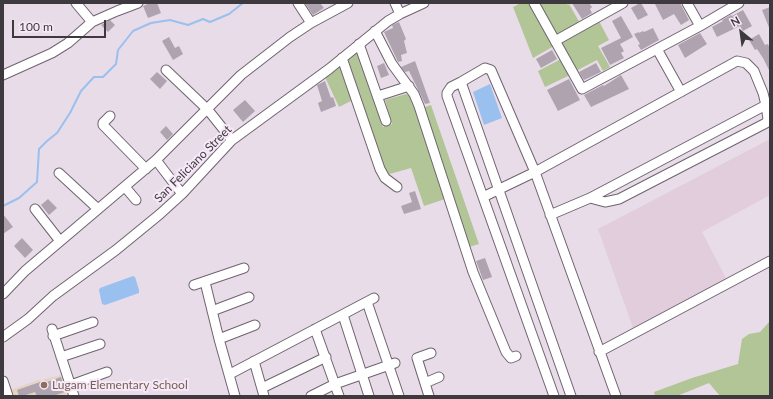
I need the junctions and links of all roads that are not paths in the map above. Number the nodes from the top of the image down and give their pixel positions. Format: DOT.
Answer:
graph roads {
  1 [pos="76,3"];
  2 [pos="138,3"];
  3 [pos="298,3"];
  4 [pos="348,3"];
  5 [pos="395,3"];
  6 [pos="424,3"];
  7 [pos="534,3"];
  8 [pos="623,3"];
  9 [pos="687,3"];
  10 [pos="739,3"];
  11 [pos="400,14"];
  12 [pos="92,22"];
  13 [pos="311,23"];
  14 [pos="700,26"];
  15 [pos="375,31"];
  16 [pos="556,41"];
  17 [pos="358,44"];
  18 [pos="657,49"];
  19 [pos="342,58"];
  20 [pos="166,70"];
  21 [pos="3,75"];
  22 [pos="460,82"];
  23 [pos="409,86"];
  24 [pos="681,92"];
  25 [pos="378,96"];
  26 [pos="766,105"];
  27 [pos="208,110"];
  28 [pos="110,116"];
  29 [pos="386,121"];
  30 [pos="232,140"];
  31 [pos="156,160"];
  32 [pos="146,169"];
  33 [pos="535,172"];
  34 [pos="59,173"];
  35 [pos="125,187"];
  36 [pos="396,187"];
  37 [pos="498,189"];
  38 [pos="182,194"];
  39 [pos="483,196"];
  40 [pos="590,198"];
  41 [pos="136,200"];
  42 [pos="35,209"];
  43 [pos="98,210"];
  44 [pos="550,215"];
  45 [pos="60,241"];
  46 [pos="770,261"];
  47 [pos="244,268"];
  48 [pos="205,282"];
  49 [pos="194,285"];
  50 [pos="3,294"];
  51 [pos="249,297"];
  52 [pos="212,311"];
  53 [pos="342,315"];
  54 [pos="94,322"];
  55 [pos="255,324"];
  56 [pos="315,329"];
  57 [pos="3,337"];
  58 [pos="219,339"];
  59 [pos="100,344"];
  60 [pos="599,352"];
  61 [pos="431,353"];
  62 [pos="516,356"];
  63 [pos="60,357"];
  64 [pos="326,357"];
  65 [pos="254,362"];
  66 [pos="391,364"];
  67 [pos="107,372"];
  68 [pos="230,374"];
  69 [pos="362,374"];
  70 [pos="439,377"];
  71 [pos="3,381"];
  72 [pos="425,383"];
  73 [pos="335,384"];
  74 [pos="71,385"];
  75 [pos="263,392"];
  76 [pos="8,396"];
  77 [pos="74,396"];
  78 [pos="236,396"];
  79 [pos="311,396"];
  80 [pos="339,396"];
  81 [pos="369,396"];
  82 [pos="399,396"];
  83 [pos="429,396"];
  84 [pos="554,396"];
  85 [pos="571,396"];
  86 [pos="616,396"];
  1 -- 12 [label="street"];
  2 -- 12 [label="street"];
  3 -- 13 [label="street"];
  4 -- 13 [label="street"];
  5 -- 11 [label="street"];
  6 -- 11 [label="street, San Feliciano Street"];
  7 -- 16 [label="street"];
  8 -- 16 [label="street"];
  9 -- 14 [label="street"];
  10 -- 14 [label="street"];
  11 -- 15 [label="street, San Feliciano Street"];
  12 -- 21 [label="street"];
  13 -- 27 [label="street"];
  14 -- 18 [label="street"];
  15 -- 17 [label="street, San Feliciano Street"];
  15 -- 23 [label="street"];
  16 -- 18 [label="street"];
  17 -- 19 [label="street, San Feliciano Street"];
  17 -- 25 [label="street"];
  18 -- 24 [label="street"];
  19 -- 30 [label="street, San Feliciano Street"];
  19 -- 36 [label="street"];
  20 -- 27 [label="street"];
  22 -- 33 [label="street"];
  22 -- 37 [label="street"];
  22 -- 39 [label="street"];
  23 -- 25 [label="street"];
  23 -- 62 [label="street"];
  24 -- 26 [label="street"];
  24 -- 33 [label="street"];
  25 -- 29 [label="street"];
  26 -- 40 [label="street"];
  26 -- 40 [label="street"];
  27 -- 30 [label="street"];
  27 -- 31 [label="street"];
  28 -- 32 [label="street"];
  30 -- 38 [label="street, San Feliciano Street"];
  31 -- 32 [label="street"];
  31 -- 38 [label="street"];
  32 -- 35 [label="street"];
  33 -- 37 [label="street"];
  33 -- 44 [label="street"];
  34 -- 43 [label="street"];
  35 -- 41 [label="street"];
  35 -- 43 [label="street"];
  37 -- 39 [label="street"];
  37 -- 85 [label="street"];
  38 -- 57 [label="street, San Feliciano Street"];
  39 -- 84 [label="street"];
  40 -- 44 [label="street"];
  42 -- 45 [label="street"];
  43 -- 45 [label="street"];
  44 -- 60 [label="street"];
  45 -- 50 [label="street"];
  46 -- 60 [label="street"];
  47 -- 48 [label="street"];
  48 -- 49 [label="street"];
  48 -- 52 [label="street"];
  51 -- 52 [label="street"];
  52 -- 58 [label="street"];
  53 -- 56 [label="street"];
  53 -- 66 [label="street"];
  53 -- 69 [label="street"];
  54 -- 63 [label="street"];
  55 -- 58 [label="street"];
  56 -- 64 [label="street"];
  56 -- 65 [label="street"];
  58 -- 68 [label="street"];
  59 -- 63 [label="street"];
  60 -- 86 [label="street"];
  61 -- 72 [label="street"];
  63 -- 74 [label="street"];
  64 -- 73 [label="street"];
  64 -- 75 [label="street"];
  65 -- 68 [label="street"];
  65 -- 75 [label="street"];
  66 -- 69 [label="street"];
  66 -- 82 [label="street"];
  67 -- 74 [label="street"];
  68 -- 78 [label="street"];
  69 -- 73 [label="street"];
  69 -- 81 [label="street"];
  70 -- 72 [label="street"];
  71 -- 76 [label="street"];
  72 -- 83 [label="street"];
  73 -- 79 [label="street"];
  73 -- 80 [label="street"];
  74 -- 77 [label="street"];
}
